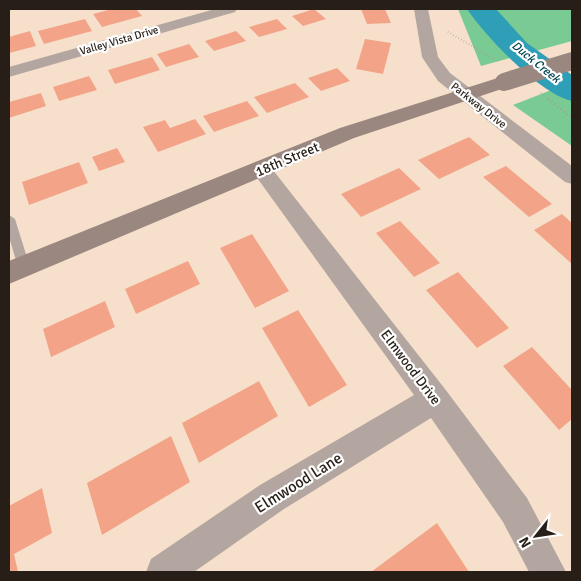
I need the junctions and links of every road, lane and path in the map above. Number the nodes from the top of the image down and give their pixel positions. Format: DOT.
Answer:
graph roads {
  1 [pos="230,9"];
  2 [pos="421,9"];
  3 [pos="572,61"];
  4 [pos="9,72"];
  5 [pos="464,93"];
  6 [pos="262,170"];
  7 [pos="572,177"];
  8 [pos="9,219"];
  9 [pos="16,270"];
  10 [pos="435,399"];
  11 [pos="164,572"];
  12 [pos="548,572"];
  1 -- 4 [label="street, Valley Vista Drive"];
  2 -- 5 [label="street, Parkway Drive"];
  3 -- 5 [label="street, 18th Street, bridge"];
  5 -- 6 [label="street, 18th Street"];
  5 -- 7 [label="street, Parkway Drive"];
  6 -- 9 [label="street, 18th Street"];
  6 -- 10 [label="street, Elmwood Drive"];
  8 -- 9 [label="lane"];
  10 -- 11 [label="street, Elmwood Lane"];
  10 -- 12 [label="street, Elmwood Drive"];
}
